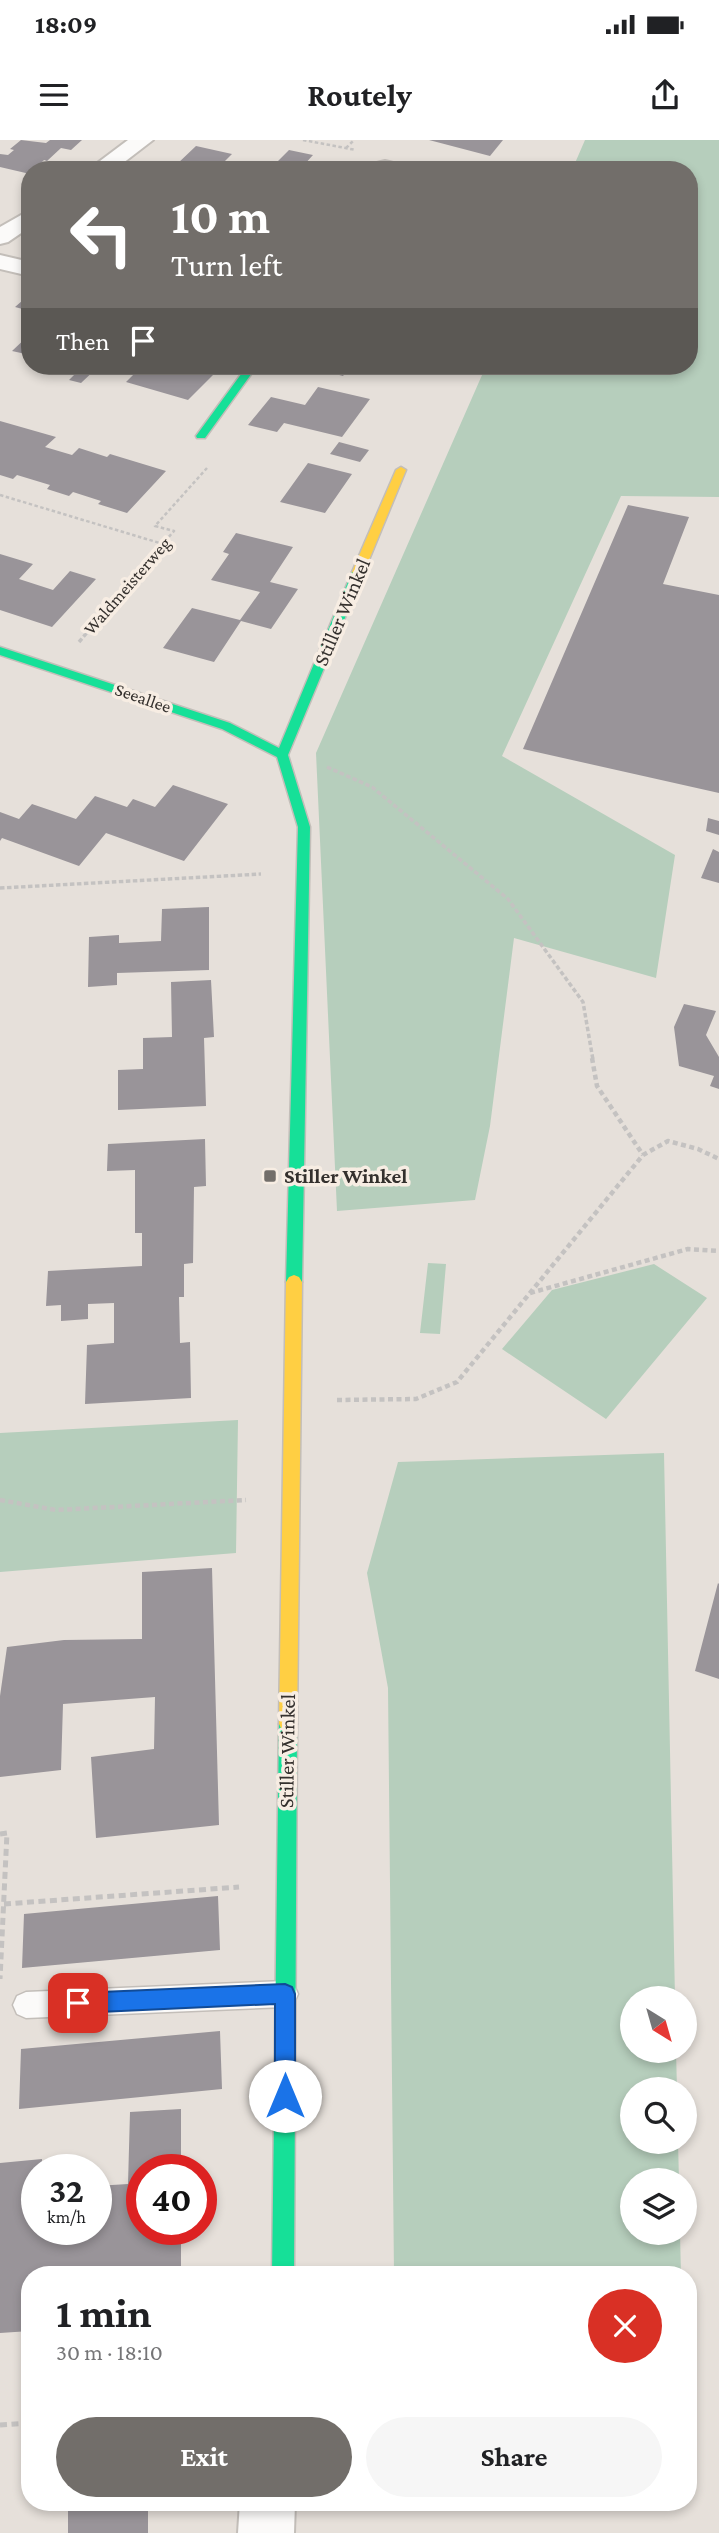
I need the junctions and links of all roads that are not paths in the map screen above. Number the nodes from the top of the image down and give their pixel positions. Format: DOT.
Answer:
graph roads {
  1 [pos="142,140"];
  2 [pos="112,161"];
  3 [pos="21,223"];
  4 [pos="0,237"];
  5 [pos="0,262"];
  6 [pos="21,267"];
  7 [pos="245,375"];
  8 [pos="201,436"];
  9 [pos="401,470"];
  10 [pos="0,651"];
  11 [pos="283,751"];
  12 [pos="285,1994"];
  13 [pos="26,2005"];
  14 [pos="283,2266"];
  15 [pos="267,2511"];
  16 [pos="266,2533"];
  1 -- 2 [label="street"];
  3 -- 4 [label="street"];
  5 -- 6 [label="street"];
  7 -- 8 [label="street"];
  9 -- 11 [label="street, Stiller Winkel"];
  10 -- 11 [label="street, Seeallee"];
  11 -- 12 [label="street, Stiller Winkel"];
  12 -- 13 [label="lane"];
  12 -- 14 [label="street, Stiller Winkel"];
  15 -- 16 [label="street"];
}
